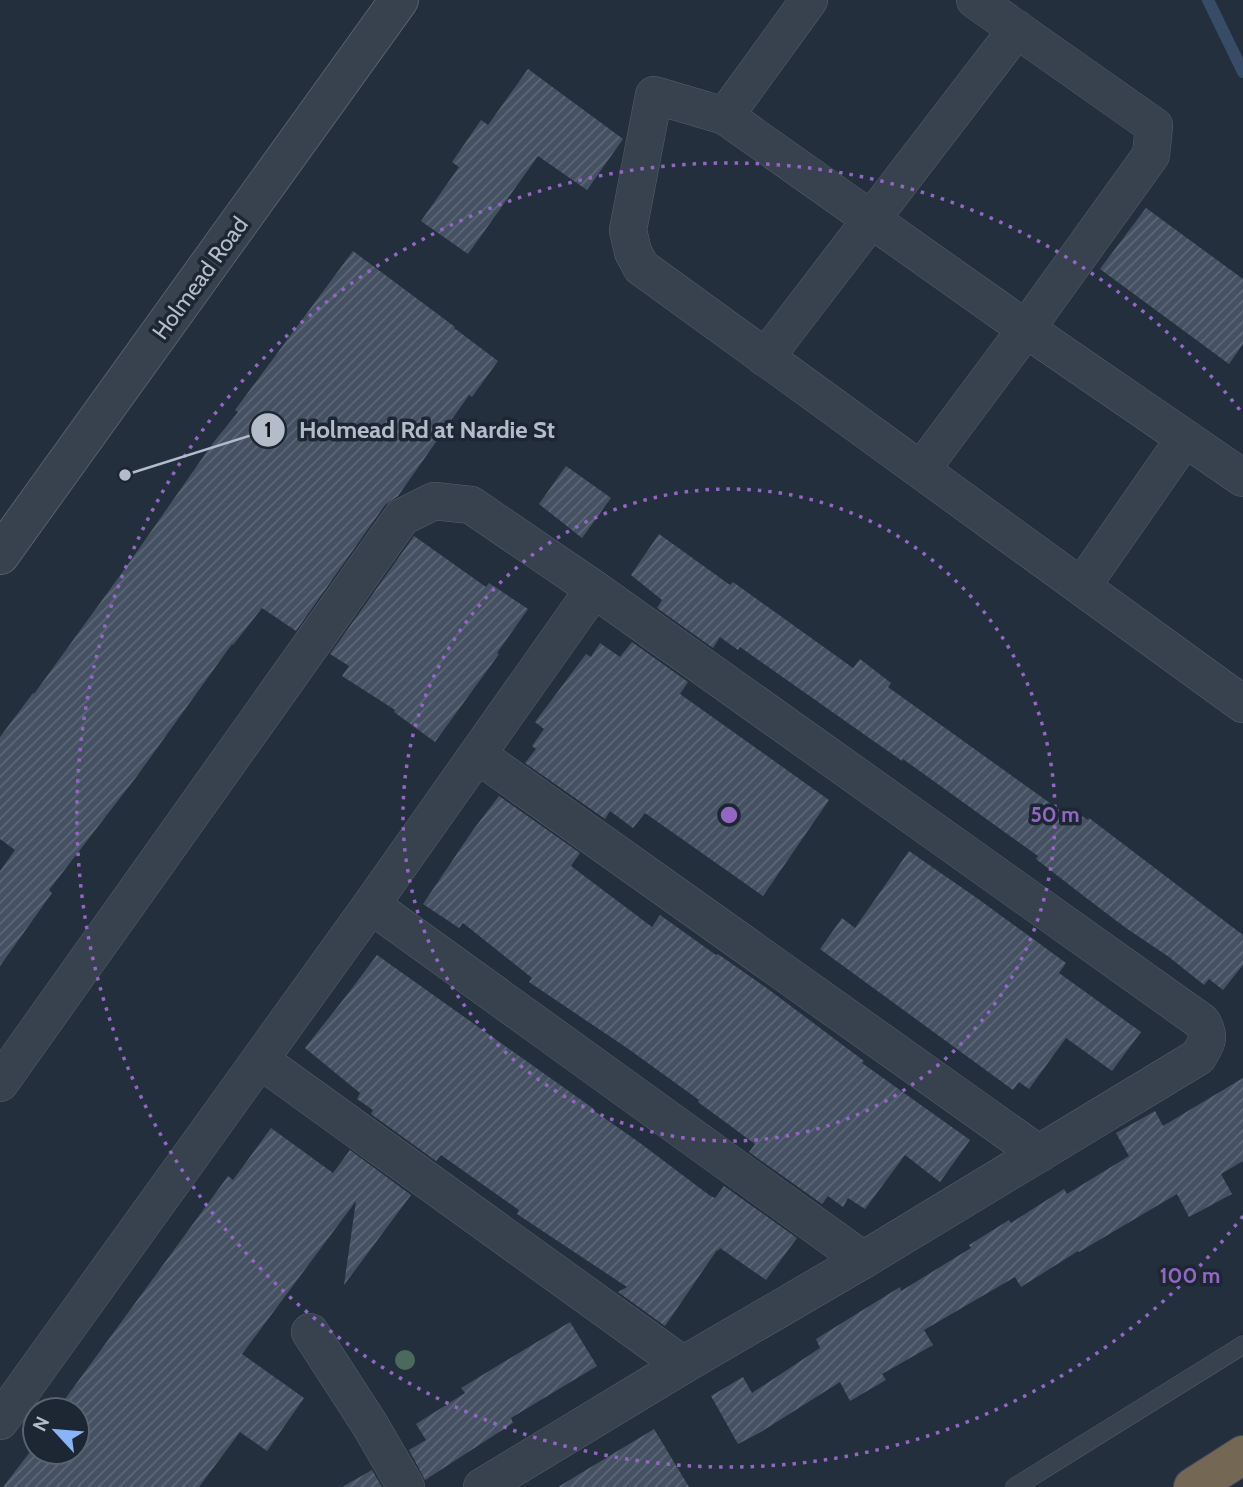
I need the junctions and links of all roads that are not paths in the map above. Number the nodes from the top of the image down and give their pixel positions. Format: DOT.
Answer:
graph roads {
  1 [pos="399,0"];
  2 [pos="809,0"];
  3 [pos="975,0"];
  4 [pos="1017,29"];
  5 [pos="725,116"];
  6 [pos="872,219"];
  7 [pos="1026,329"];
  8 [pos="765,358"];
  9 [pos="1185,438"];
  10 [pos="921,470"];
  11 [pos="1243,478"];
  12 [pos="0,555"];
  13 [pos="1082,586"];
  14 [pos="594,589"];
  15 [pos="1243,704"];
  16 [pos="478,755"];
  17 [pos="371,905"];
  18 [pos="260,1060"];
  19 [pos="0,1083"];
  20 [pos="1040,1154"];
  21 [pos="863,1260"];
  22 [pos="310,1332"];
  23 [pos="1243,1345"];
  24 [pos="684,1365"];
  25 [pos="0,1421"];
  26 [pos="1243,1455"];
  27 [pos="407,1487"];
  28 [pos="482,1487"];
  29 [pos="1015,1487"];
  30 [pos="1193,1487"];
  1 -- 12 [label="street, Holmead Road"];
  2 -- 5 [label="street"];
  3 -- 4 [label="street"];
  4 -- 6 [label="street"];
  4 -- 7 [label="street"];
  5 -- 6 [label="street"];
  5 -- 8 [label="street"];
  6 -- 7 [label="street"];
  6 -- 8 [label="street"];
  7 -- 9 [label="street"];
  7 -- 10 [label="street"];
  8 -- 10 [label="street"];
  9 -- 11 [label="street"];
  9 -- 13 [label="street"];
  10 -- 13 [label="street"];
  13 -- 15 [label="street"];
  14 -- 16 [label="street"];
  14 -- 19 [label="street"];
  14 -- 20 [label="street"];
  16 -- 17 [label="street"];
  16 -- 20 [label="street"];
  17 -- 18 [label="street"];
  17 -- 21 [label="street"];
  18 -- 24 [label="street"];
  18 -- 25 [label="street"];
  20 -- 21 [label="street"];
  21 -- 24 [label="street"];
  22 -- 27 [label="street"];
  23 -- 29 [label="lane"];
  24 -- 28 [label="street"];
  26 -- 30 [label="highway"];
}
